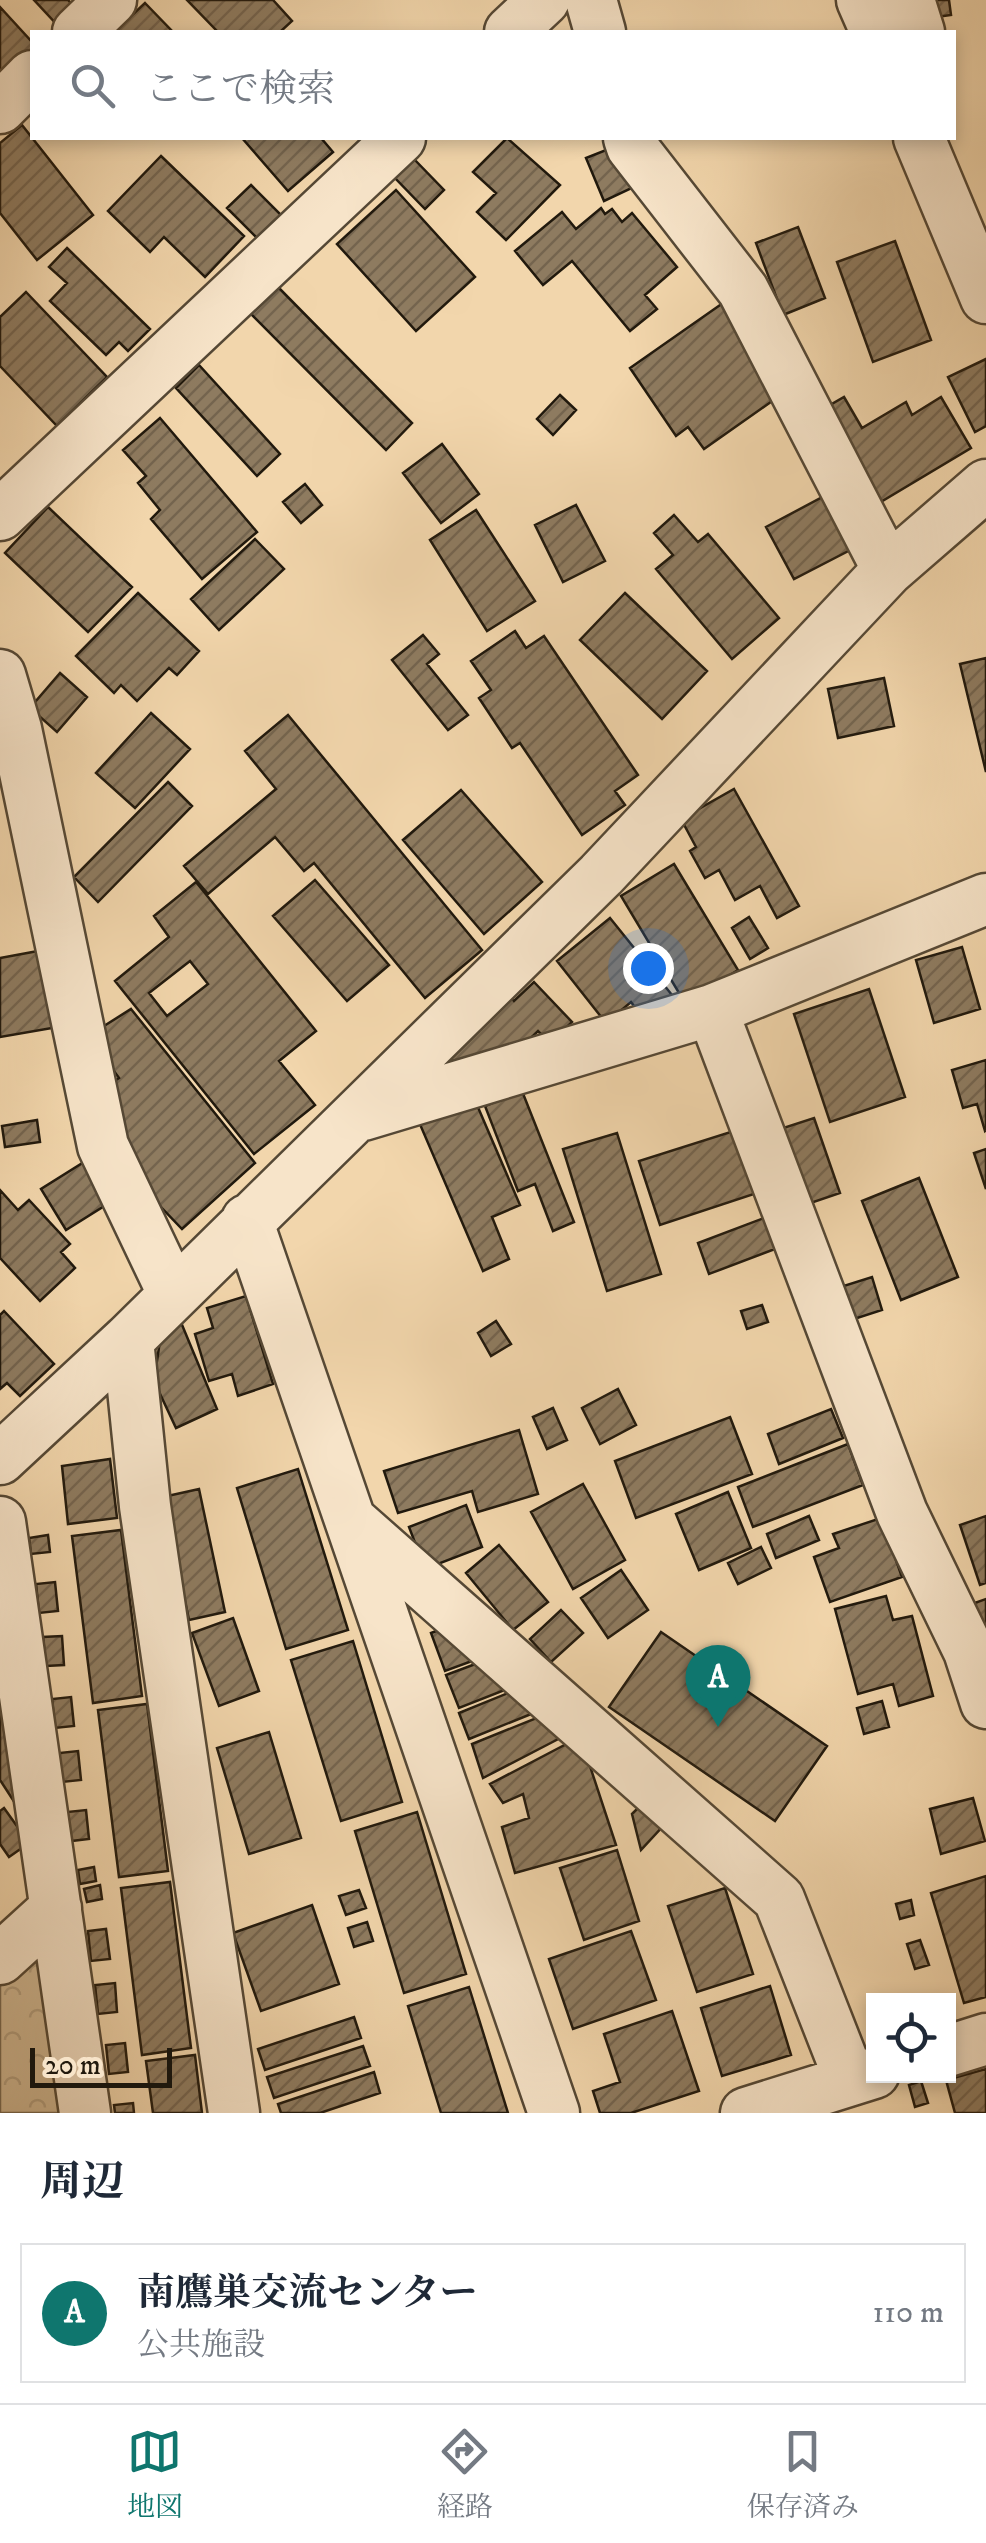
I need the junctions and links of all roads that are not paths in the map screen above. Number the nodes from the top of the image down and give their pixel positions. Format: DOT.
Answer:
graph roads {
  1 [pos="112,0"];
  2 [pos="544,0"];
  3 [pos="591,0"];
  4 [pos="862,0"];
  5 [pos="909,0"];
  6 [pos="80,30"];
  7 [pos="512,30"];
  8 [pos="599,30"];
  9 [pos="875,30"];
  10 [pos="918,30"];
  11 [pos="30,78"];
  12 [pos="0,108"];
  13 [pos="398,140"];
  14 [pos="630,140"];
  15 [pos="920,140"];
  16 [pos="949,140"];
  17 [pos="986,290"];
  18 [pos="986,298"];
  19 [pos="986,485"];
  20 [pos="0,515"];
  21 [pos="888,570"];
  22 [pos="0,674"];
  23 [pos="986,899"];
  24 [pos="712,1010"];
  25 [pos="352,1118"];
  26 [pos="247,1220"];
  27 [pos="173,1293"];
  28 [pos="128,1340"];
  29 [pos="0,1459"];
  30 [pos="351,1521"];
  31 [pos="0,1522"];
  32 [pos="986,1703"];
  33 [pos="56,1908"];
  34 [pos="0,1959"];
  35 [pos="986,2039"];
  36 [pos="956,2048"];
  37 [pos="866,2074"];
  38 [pos="866,2076"];
  39 [pos="871,2083"];
  40 [pos="86,2113"];
  41 [pos="234,2113"];
  42 [pos="554,2113"];
  43 [pos="746,2113"];
  44 [pos="888,2113"];
  1 -- 6 [label="street"];
  2 -- 7 [label="street"];
  3 -- 8 [label="street"];
  4 -- 9 [label="street"];
  5 -- 10 [label="street"];
  11 -- 12 [label="street"];
  13 -- 20 [label="street"];
  14 -- 21 [label="street"];
  15 -- 18 [label="street"];
  16 -- 17 [label="street"];
  19 -- 21 [label="street"];
  21 -- 25 [label="street"];
  22 -- 27 [label="street"];
  23 -- 24 [label="street"];
  24 -- 25 [label="street"];
  24 -- 32 [label="street"];
  25 -- 26 [label="street"];
  26 -- 27 [label="street"];
  26 -- 30 [label="street"];
  27 -- 28 [label="street"];
  28 -- 29 [label="street"];
  28 -- 41 [label="street"];
  30 -- 37 [label="street"];
  30 -- 42 [label="street"];
  31 -- 33 [label="street"];
  33 -- 34 [label="street"];
  33 -- 40 [label="street"];
  35 -- 36 [label="street"];
  38 -- 43 [label="street"];
  39 -- 44 [label="street"];
}
